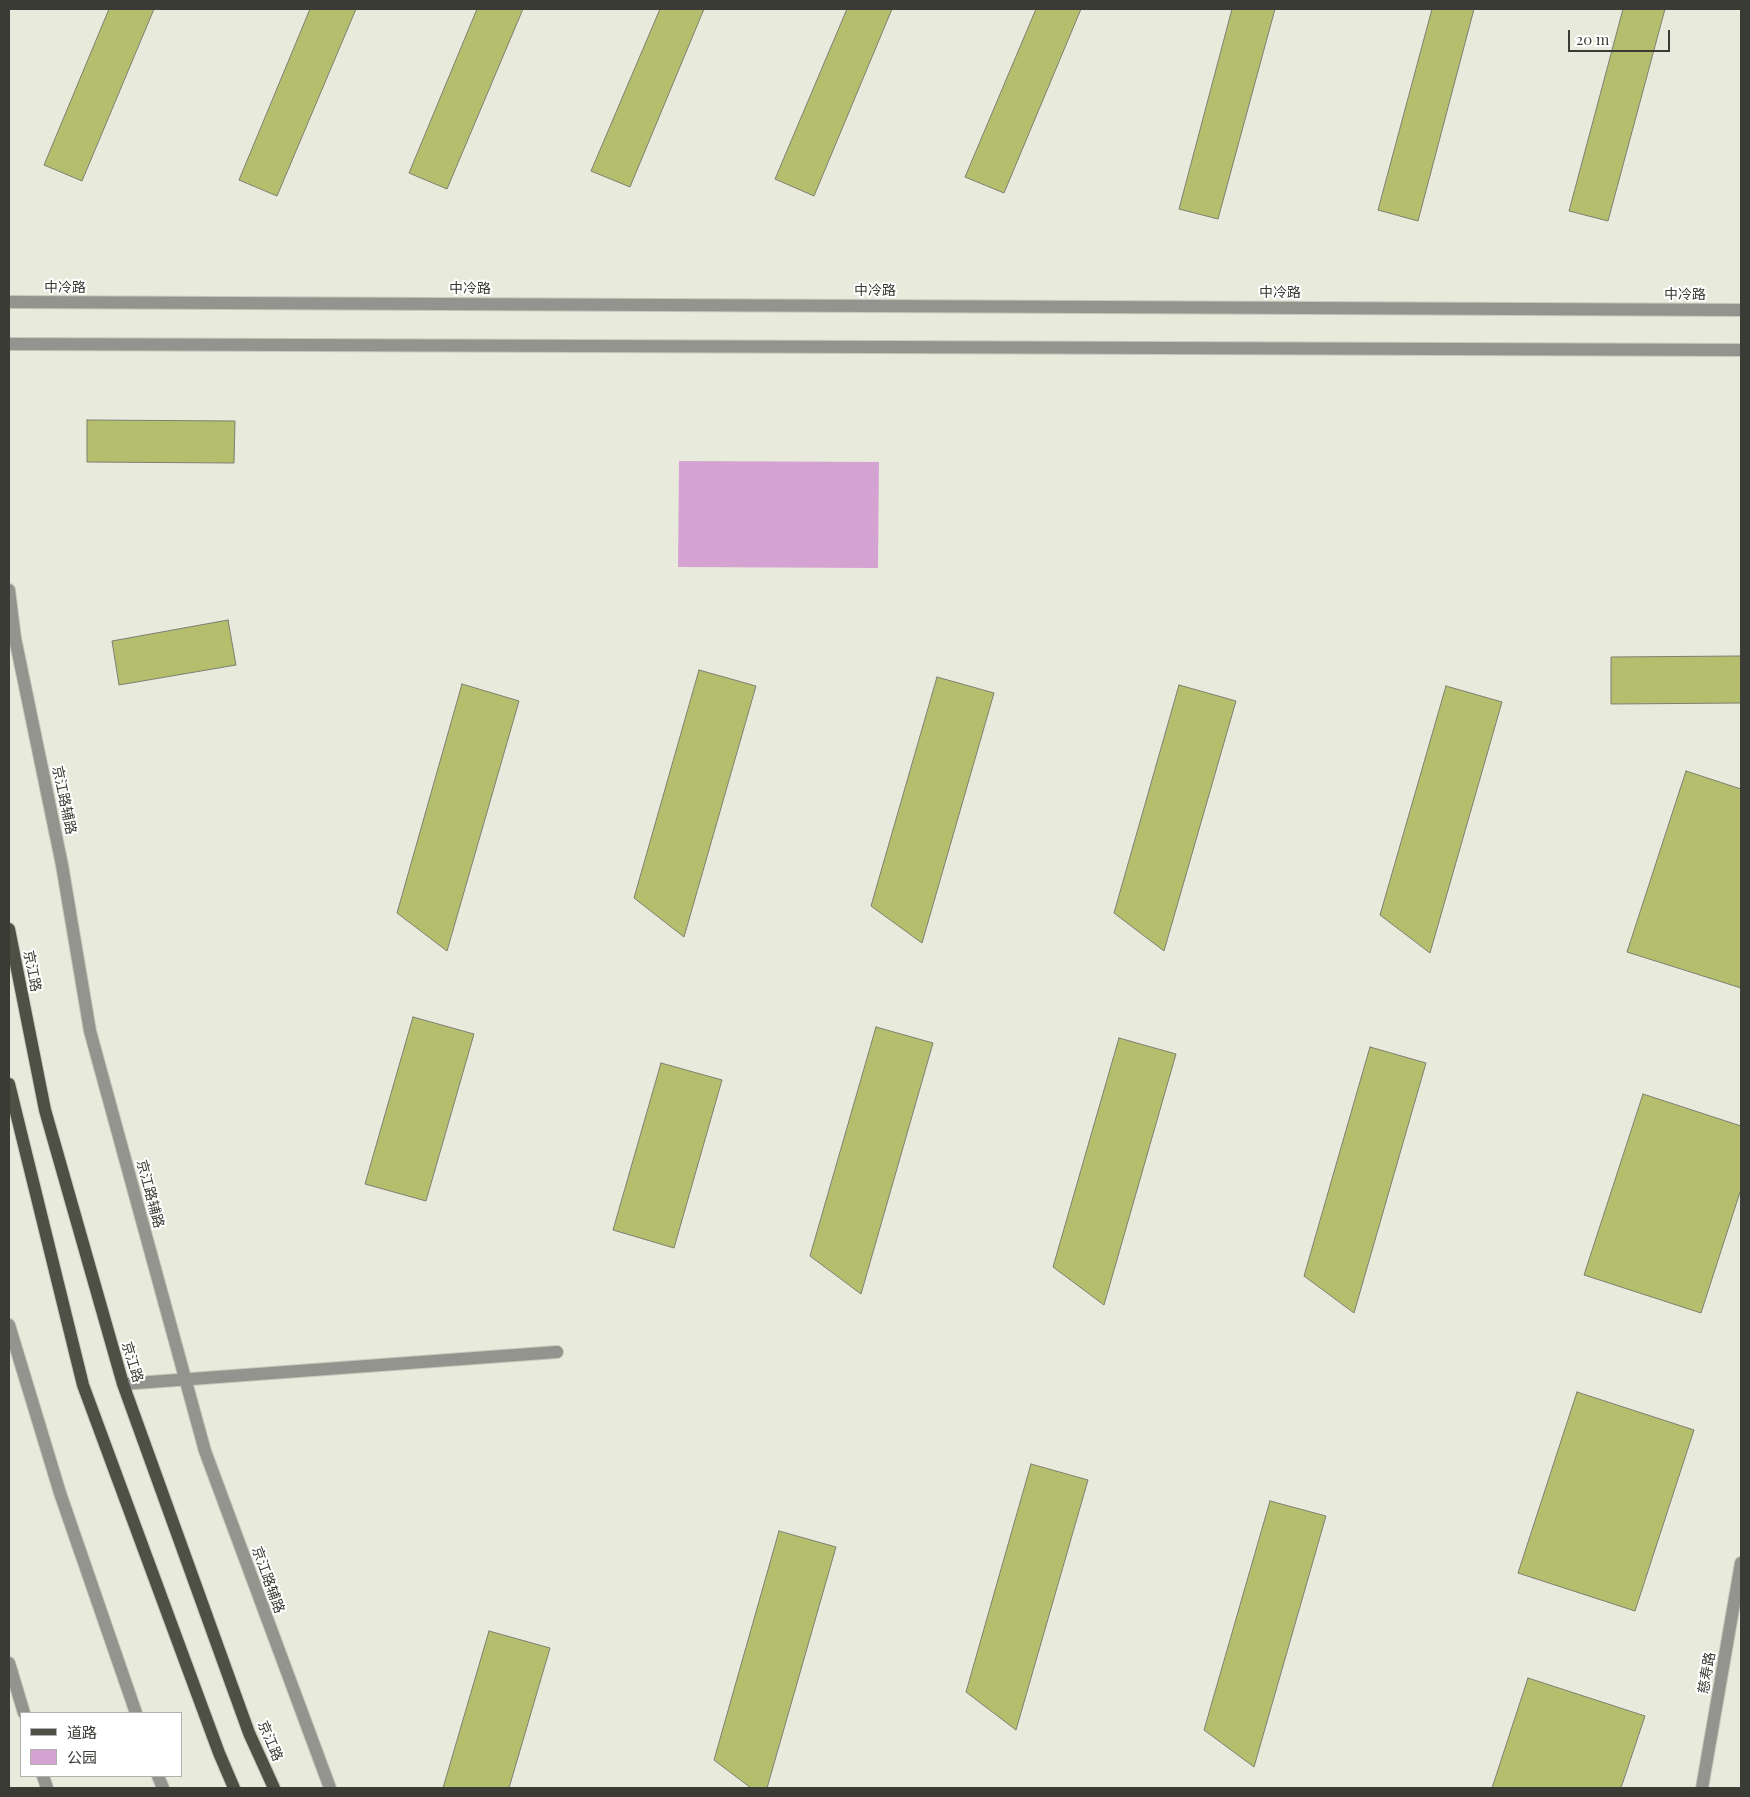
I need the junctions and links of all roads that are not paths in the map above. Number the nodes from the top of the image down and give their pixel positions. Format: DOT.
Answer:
graph roads {
  1 [pos="9,302"];
  2 [pos="1741,310"];
  3 [pos="9,344"];
  4 [pos="1741,350"];
  5 [pos="9,590"];
  6 [pos="9,929"];
  7 [pos="9,1084"];
  8 [pos="9,1325"];
  9 [pos="557,1352"];
  10 [pos="185,1380"];
  11 [pos="123,1384"];
  12 [pos="1741,1563"];
  13 [pos="9,1663"];
  14 [pos="24,1712"];
  15 [pos="136,1712"];
  16 [pos="234,1788"];
  17 [pos="274,1788"];
  18 [pos="330,1788"];
  19 [pos="1702,1788"];
  1 -- 2 [label="street, 中冷路"];
  3 -- 4 [label="street"];
  5 -- 10 [label="street, 京江路辅路"];
  6 -- 11 [label="main road, 京江路"];
  7 -- 16 [label="main road"];
  8 -- 15 [label="street"];
  9 -- 10 [label="street"];
  10 -- 11 [label="street"];
  10 -- 18 [label="street, 京江路辅路"];
  11 -- 17 [label="main road, 京江路"];
  12 -- 19 [label="street, 慈寿路"];
  13 -- 14 [label="street"];
}
